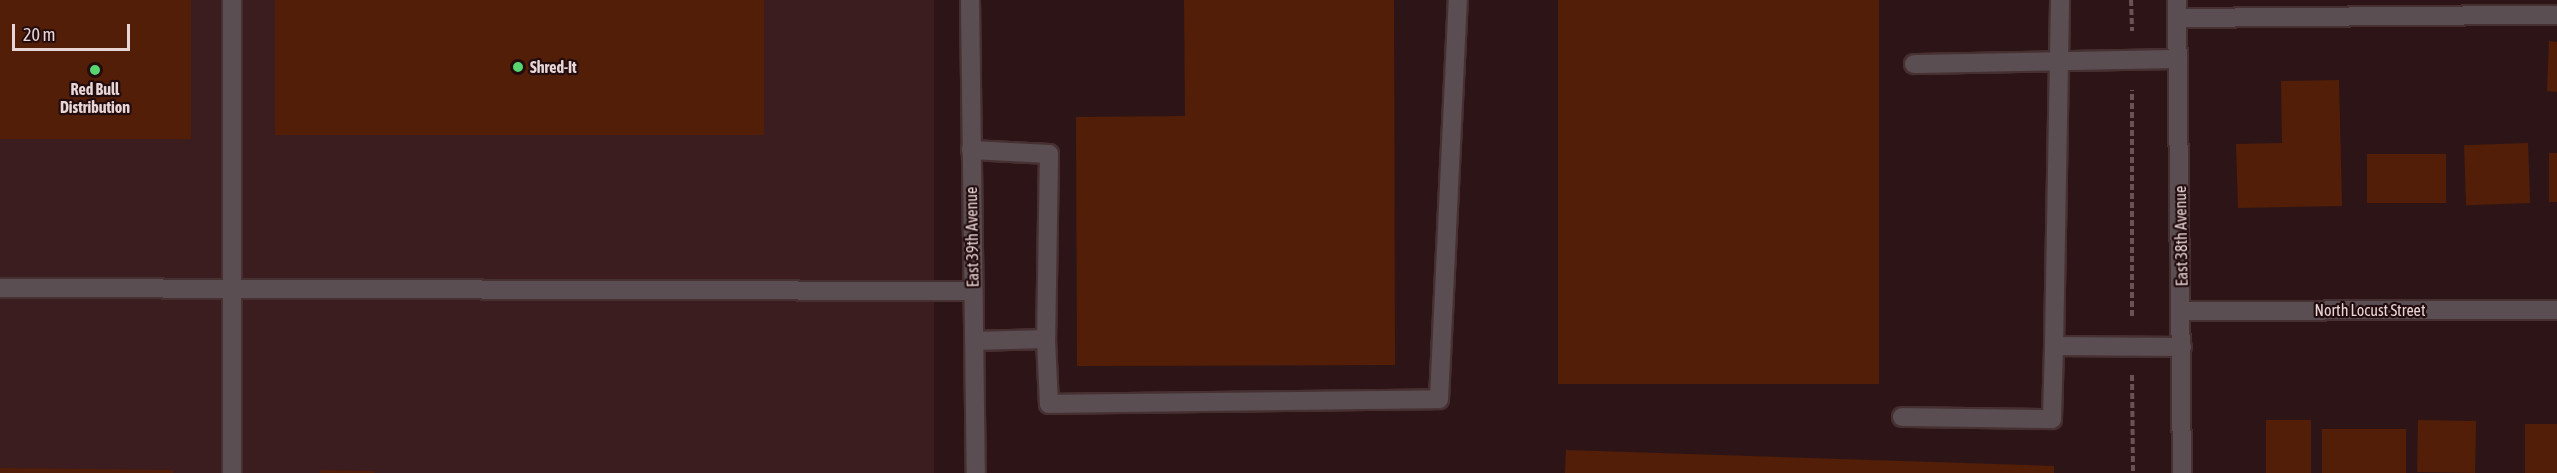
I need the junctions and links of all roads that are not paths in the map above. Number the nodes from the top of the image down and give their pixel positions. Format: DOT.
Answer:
graph roads {
  1 [pos="232,0"];
  2 [pos="970,0"];
  3 [pos="1458,0"];
  4 [pos="2060,0"];
  5 [pos="2177,9"];
  6 [pos="2557,15"];
  7 [pos="2178,59"];
  8 [pos="2060,61"];
  9 [pos="1914,64"];
  10 [pos="971,150"];
  11 [pos="0,288"];
  12 [pos="232,289"];
  13 [pos="972,291"];
  14 [pos="2557,310"];
  15 [pos="2182,311"];
  16 [pos="1046,339"];
  17 [pos="974,341"];
  18 [pos="2054,346"];
  19 [pos="2182,347"];
  20 [pos="1902,417"];
  21 [pos="232,473"];
  22 [pos="976,473"];
  23 [pos="2182,473"];
  1 -- 12 [label="street"];
  2 -- 10 [label="street, East 39th Avenue"];
  3 -- 16 [label="street"];
  4 -- 8 [label="street"];
  5 -- 6 [label="street"];
  5 -- 7 [label="street, East 38th Avenue"];
  7 -- 8 [label="street"];
  7 -- 15 [label="street, East 38th Avenue"];
  8 -- 9 [label="street"];
  8 -- 18 [label="street"];
  10 -- 13 [label="street, East 39th Avenue"];
  10 -- 16 [label="street"];
  11 -- 12 [label="street"];
  12 -- 13 [label="street"];
  12 -- 21 [label="street"];
  13 -- 17 [label="street, East 39th Avenue"];
  14 -- 15 [label="street, North Locust Street"];
  15 -- 19 [label="street, East 38th Avenue"];
  16 -- 17 [label="street"];
  17 -- 22 [label="street, East 39th Avenue"];
  18 -- 19 [label="street"];
  18 -- 20 [label="street"];
  19 -- 23 [label="street, East 38th Avenue"];
}
